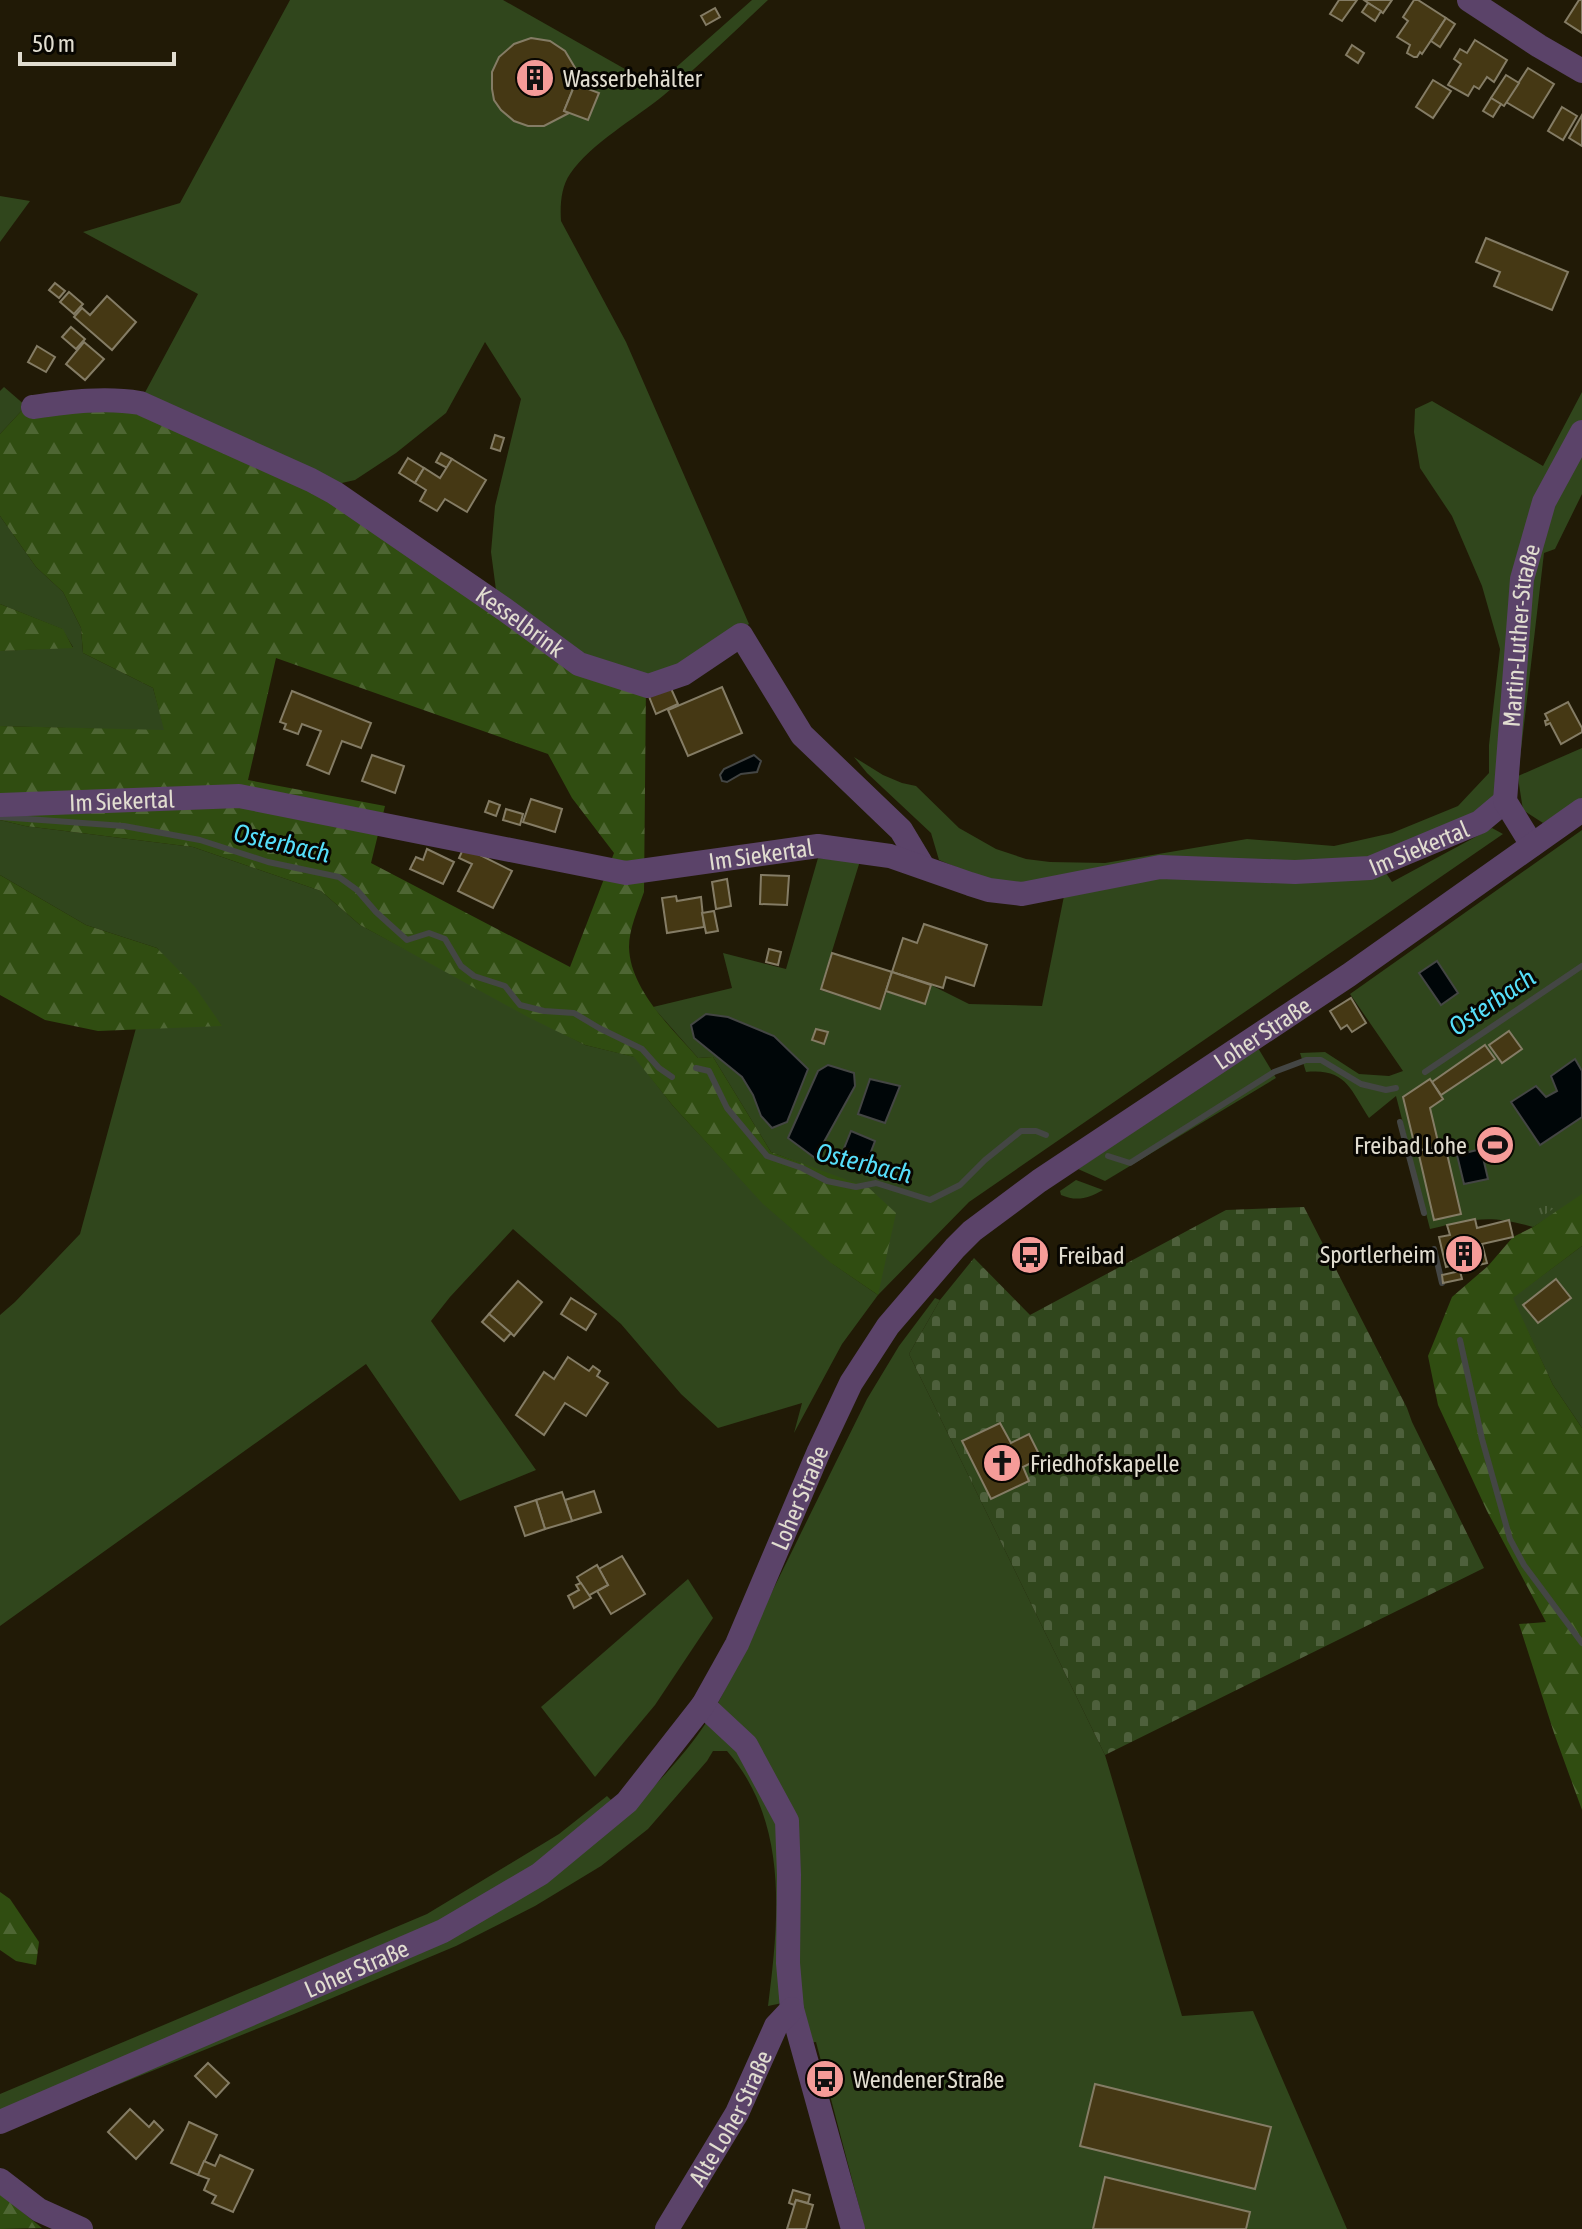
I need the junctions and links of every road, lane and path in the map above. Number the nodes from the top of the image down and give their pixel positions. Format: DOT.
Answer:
graph roads {
  1 [pos="1469,0"];
  2 [pos="1582,71"];
  3 [pos="33,407"];
  4 [pos="1582,432"];
  5 [pos="1505,801"];
  6 [pos="0,805"];
  7 [pos="1582,810"];
  8 [pos="1532,845"];
  9 [pos="922,865"];
  10 [pos="703,1705"];
  11 [pos="792,2009"];
  12 [pos="0,2122"];
  13 [pos="0,2180"];
  14 [pos="81,2229"];
  15 [pos="667,2229"];
  16 [pos="853,2229"];
  1 -- 2 [label="street"];
  3 -- 9 [label="street, Kesselbrink"];
  4 -- 5 [label="street, Martin-Luther-Straße"];
  5 -- 8 [label="street"];
  5 -- 9 [label="street, Im Siekertal"];
  6 -- 9 [label="street, Im Siekertal"];
  7 -- 8 [label="street, Loher Straße"];
  8 -- 10 [label="street, Loher Straße"];
  10 -- 11 [label="street"];
  10 -- 12 [label="street, Loher Straße"];
  11 -- 15 [label="street, Alte Loher Straße"];
  11 -- 16 [label="street"];
  13 -- 14 [label="street"];
}
